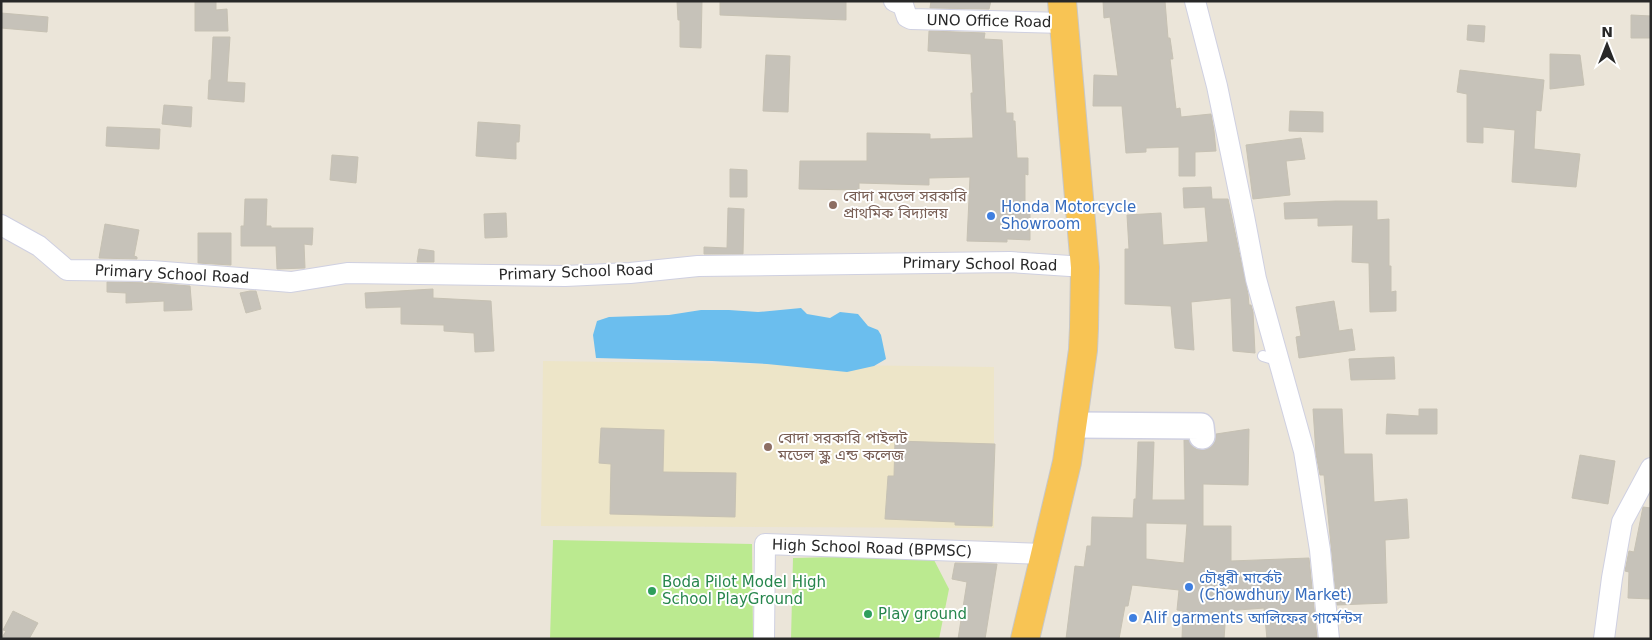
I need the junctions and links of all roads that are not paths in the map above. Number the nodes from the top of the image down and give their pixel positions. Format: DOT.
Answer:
graph roads {
  1 [pos="894,1"];
  2 [pos="1195,1"];
  3 [pos="1063,12"];
  4 [pos="1,225"];
  5 [pos="1085,267"];
  6 [pos="1263,356"];
  7 [pos="1281,368"];
  8 [pos="1076,425"];
  9 [pos="1202,436"];
  10 [pos="1651,468"];
  11 [pos="1044,554"];
  12 [pos="764,639"];
  13 [pos="1025,639"];
  14 [pos="1329,639"];
  15 [pos="1604,639"];
  1 -- 3 [label="street, UNO Office Road"];
  2 -- 7 [label="street"];
  3 -- 5 [label="highway"];
  4 -- 5 [label="street, Primary School Road"];
  5 -- 11 [label="highway"];
  6 -- 7 [label="lane"];
  7 -- 14 [label="street"];
  8 -- 9 [label="street"];
  10 -- 15 [label="street"];
  11 -- 12 [label="street, High School Road (BPMSC)"];
  11 -- 13 [label="highway"];
}
